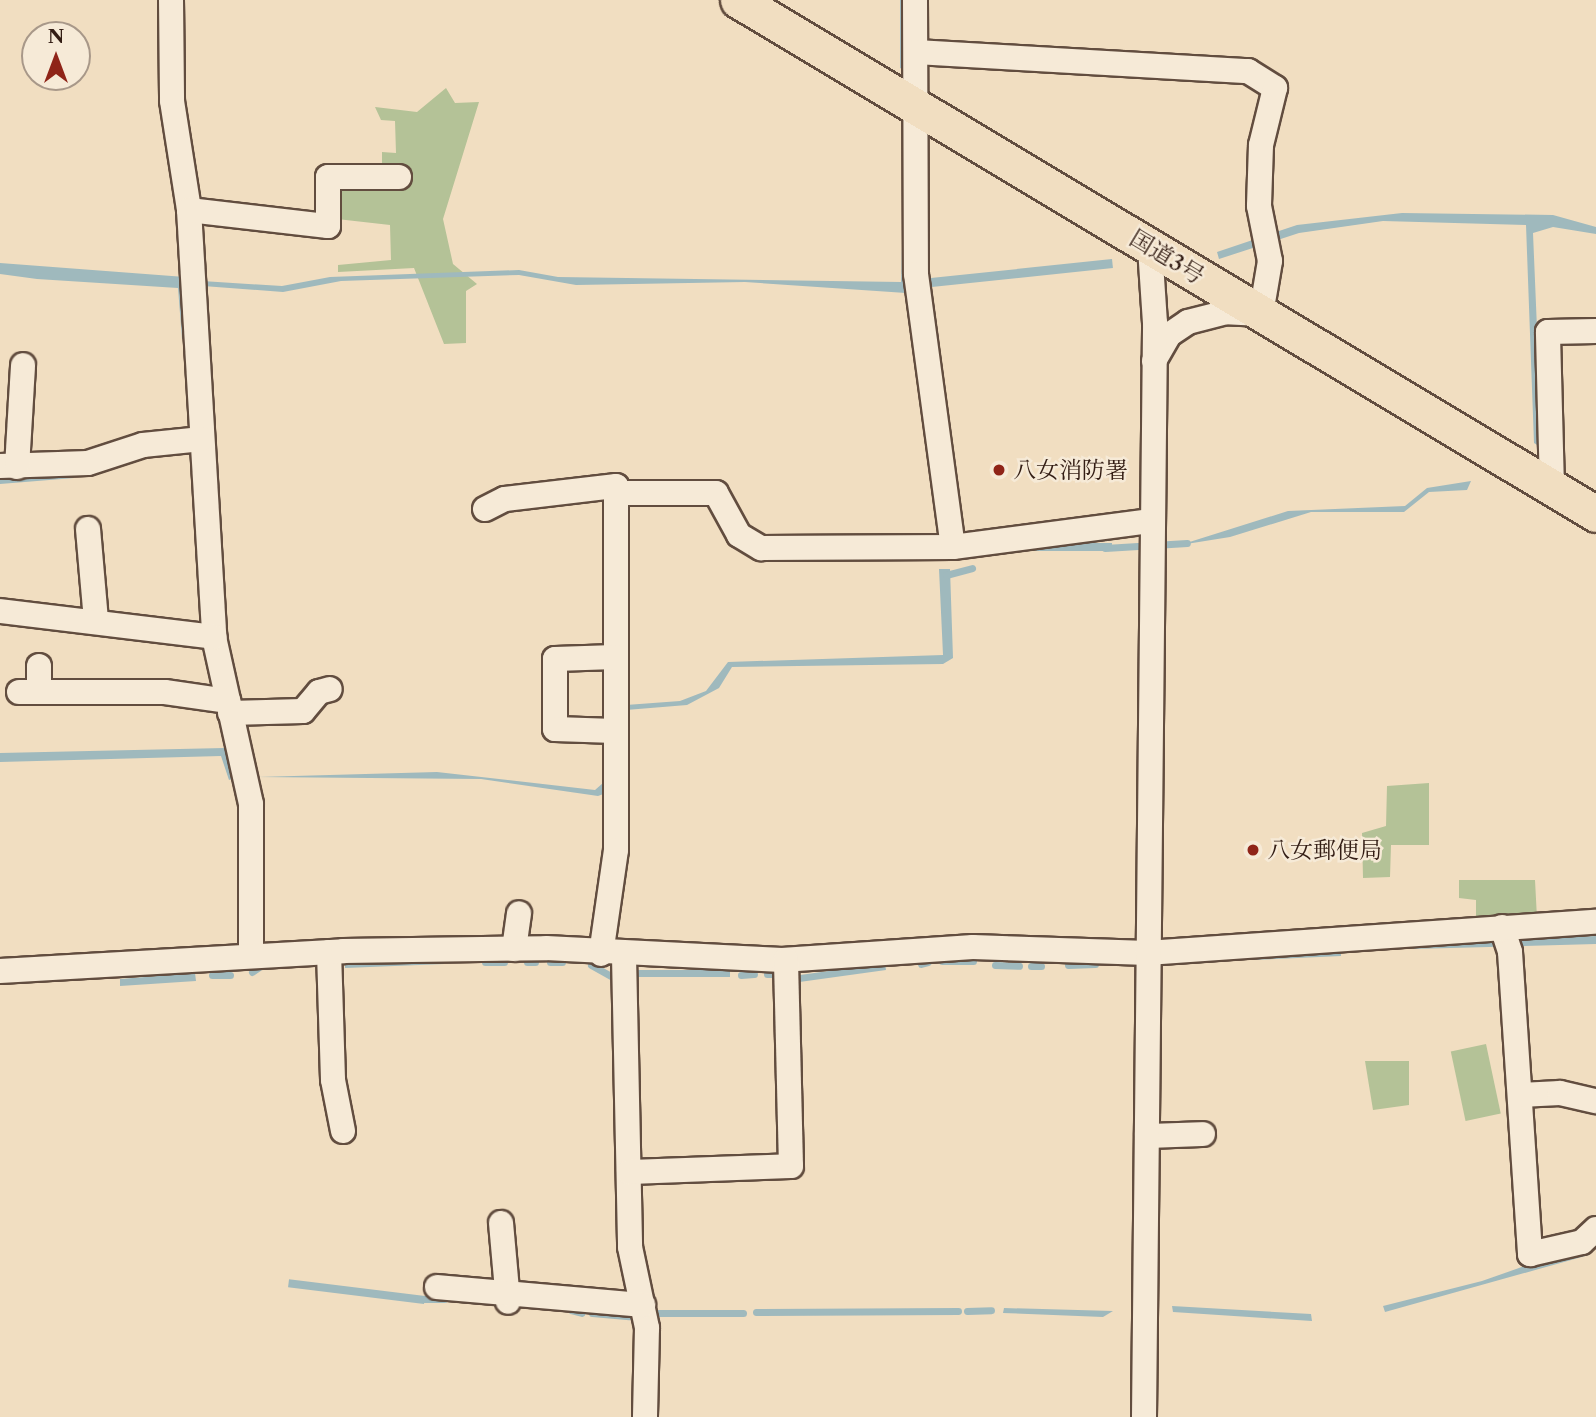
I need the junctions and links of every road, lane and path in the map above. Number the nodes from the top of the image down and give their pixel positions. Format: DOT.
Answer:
graph roads {
  1 [pos="172,0"];
  2 [pos="738,0"];
  3 [pos="915,0"];
  4 [pos="916,52"];
  5 [pos="918,109"];
  6 [pos="399,177"];
  7 [pos="256,201"];
  8 [pos="188,203"];
  9 [pos="1150,247"];
  10 [pos="1261,314"];
  11 [pos="1596,331"];
  12 [pos="1154,361"];
  13 [pos="23,365"];
  14 [pos="202,439"];
  15 [pos="9,467"];
  16 [pos="1552,488"];
  17 [pos="616,493"];
  18 [pos="485,509"];
  19 [pos="1596,514"];
  20 [pos="1151,521"];
  21 [pos="88,529"];
  22 [pos="953,547"];
  23 [pos="0,611"];
  24 [pos="96,621"];
  25 [pos="214,637"];
  26 [pos="615,657"];
  27 [pos="39,666"];
  28 [pos="330,690"];
  29 [pos="229,707"];
  30 [pos="615,731"];
  31 [pos="519,913"];
  32 [pos="1596,922"];
  33 [pos="1502,927"];
  34 [pos="1596,929"];
  35 [pos="514,949"];
  36 [pos="329,951"];
  37 [pos="251,953"];
  38 [pos="1148,953"];
  39 [pos="613,955"];
  40 [pos="786,960"];
  41 [pos="0,971"];
  42 [pos="1520,1095"];
  43 [pos="1596,1101"];
  44 [pos="343,1131"];
  45 [pos="1203,1134"];
  46 [pos="1147,1136"];
  47 [pos="629,1172"];
  48 [pos="501,1223"];
  49 [pos="1596,1229"];
  50 [pos="437,1287"];
  51 [pos="507,1296"];
  52 [pos="643,1305"];
  53 [pos="645,1417"];
  54 [pos="1144,1417"];
  1 -- 8 [label="street"];
  2 -- 5 [label="highway, 国道3号"];
  3 -- 4 [label="street"];
  4 -- 5 [label="street"];
  4 -- 10 [label="street"];
  5 -- 9 [label="highway, 国道3号"];
  5 -- 22 [label="street"];
  6 -- 8 [label="street"];
  7 -- 8 [label="street"];
  8 -- 14 [label="street"];
  9 -- 10 [label="highway, 国道3号"];
  9 -- 12 [label="street"];
  10 -- 12 [label="street"];
  10 -- 16 [label="highway, 国道3号"];
  11 -- 16 [label="street"];
  12 -- 20 [label="street"];
  13 -- 15 [label="street"];
  14 -- 15 [label="street"];
  14 -- 25 [label="street"];
  16 -- 19 [label="highway, 国道3号"];
  17 -- 18 [label="street"];
  17 -- 22 [label="street"];
  17 -- 26 [label="street"];
  20 -- 22 [label="street"];
  20 -- 38 [label="street"];
  21 -- 24 [label="street"];
  23 -- 24 [label="street"];
  24 -- 25 [label="street"];
  25 -- 29 [label="street"];
  26 -- 30 [label="street"];
  26 -- 30 [label="street"];
  27 -- 29 [label="street"];
  28 -- 29 [label="street"];
  29 -- 37 [label="street"];
  30 -- 39 [label="street"];
  31 -- 35 [label="street"];
  32 -- 33 [label="street"];
  32 -- 34 [label="street"];
  33 -- 38 [label="street"];
  33 -- 42 [label="street"];
  35 -- 36 [label="street"];
  35 -- 39 [label="street"];
  36 -- 37 [label="street"];
  36 -- 44 [label="street"];
  37 -- 41 [label="street"];
  38 -- 40 [label="street"];
  38 -- 46 [label="street"];
  39 -- 40 [label="street"];
  39 -- 47 [label="street"];
  40 -- 47 [label="street"];
  42 -- 43 [label="street"];
  42 -- 49 [label="street"];
  45 -- 46 [label="street"];
  46 -- 54 [label="street"];
  47 -- 52 [label="street"];
  48 -- 51 [label="street"];
  50 -- 51 [label="street"];
  51 -- 52 [label="street"];
  52 -- 53 [label="street"];
}
